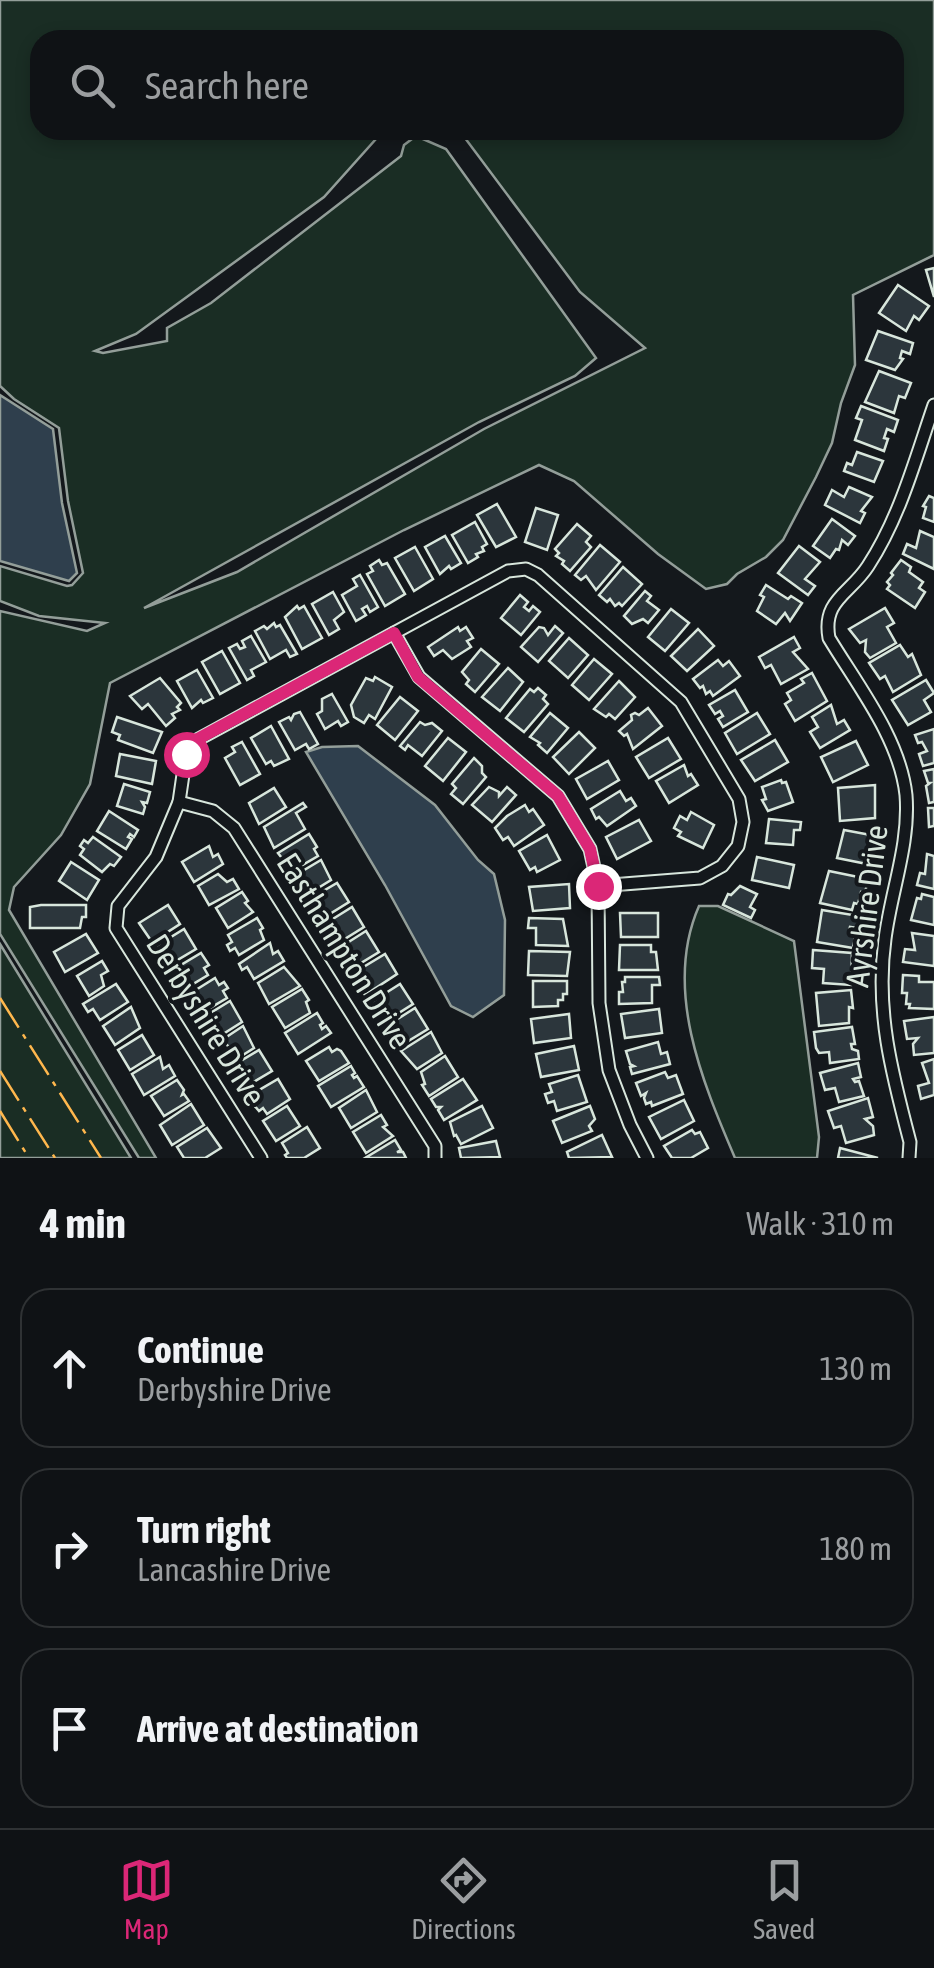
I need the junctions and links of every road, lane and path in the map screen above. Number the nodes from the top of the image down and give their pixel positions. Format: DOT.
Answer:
graph roads {
  1 [pos="934,406"];
  2 [pos="394,633"];
  3 [pos="179,802"];
  4 [pos="598,886"];
  5 [pos="261,1158"];
  6 [pos="435,1158"];
  7 [pos="646,1158"];
  8 [pos="909,1158"];
  1 -- 8 [label="street, Ayrshire Drive"];
  2 -- 3 [label="street, Derbyshire Drive"];
  2 -- 4 [label="street"];
  2 -- 4 [label="street, Derbyshire Drive"];
  3 -- 5 [label="street, Derbyshire Drive"];
  3 -- 6 [label="street, Easthampton Drive"];
  4 -- 7 [label="street"];
}
